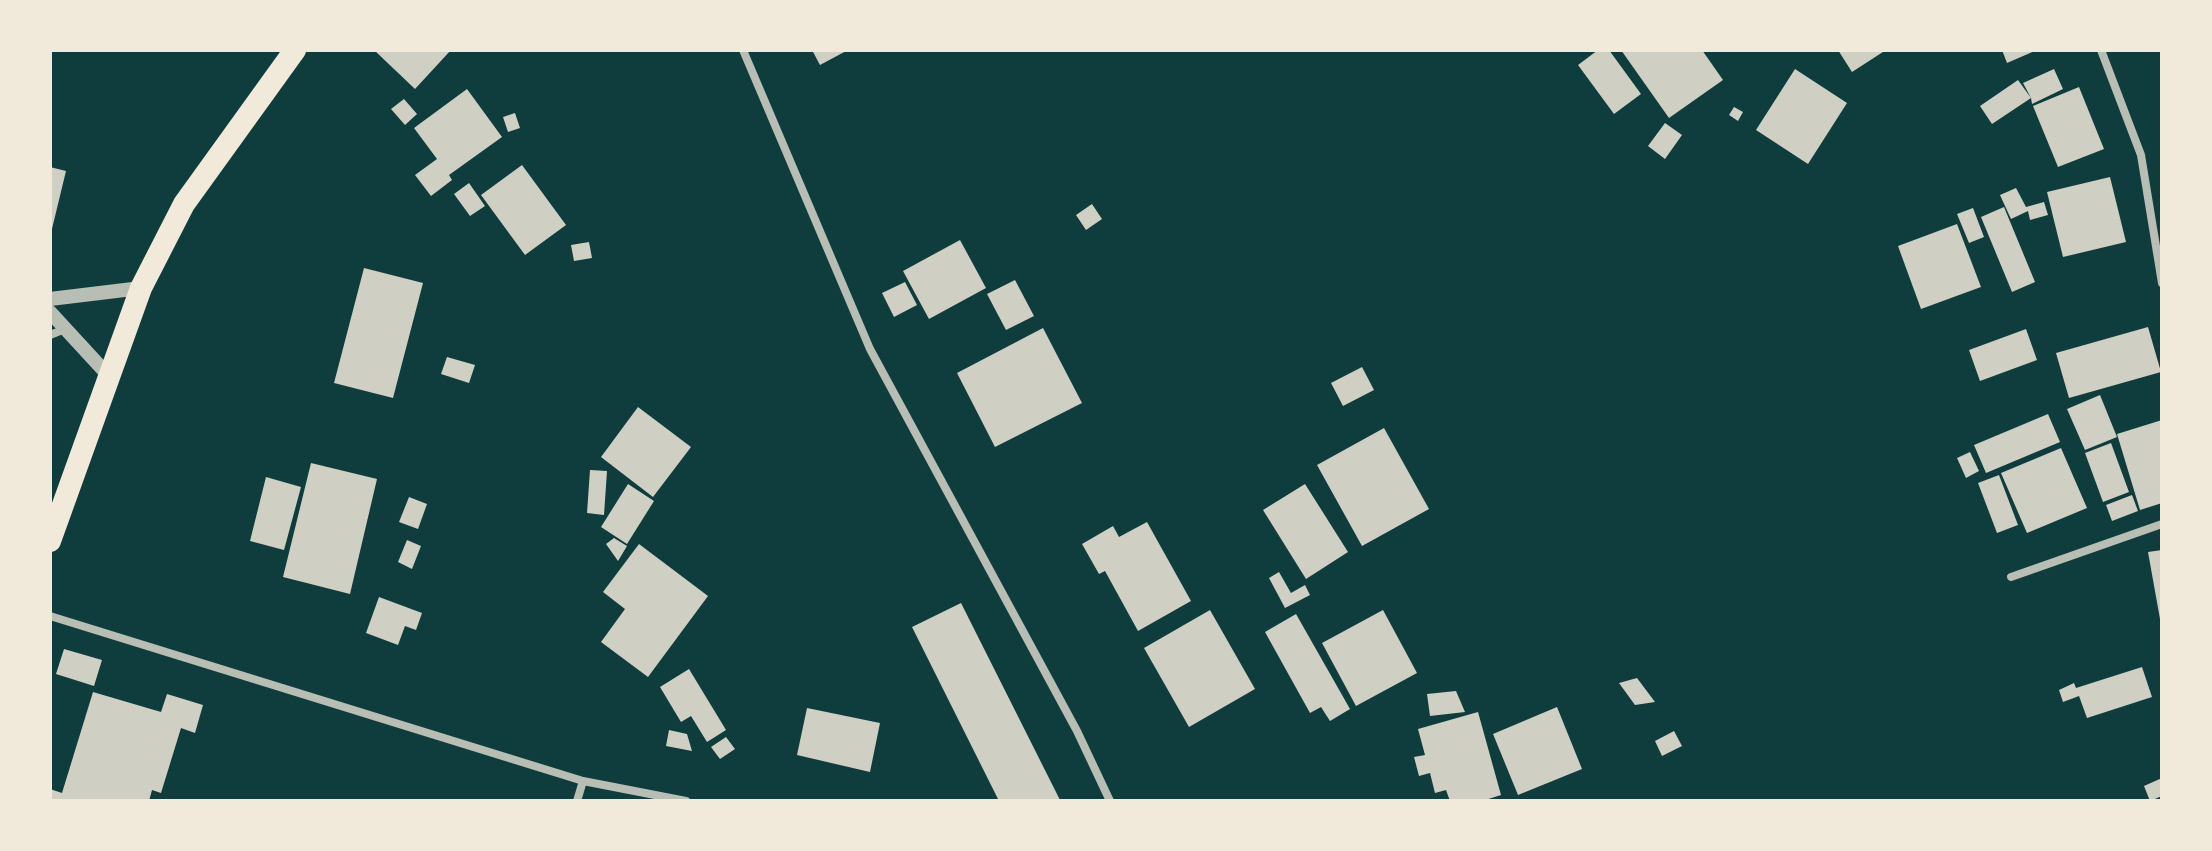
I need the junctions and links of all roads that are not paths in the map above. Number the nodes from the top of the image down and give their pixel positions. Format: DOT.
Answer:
graph roads {
  1 [pos="295,50"];
  2 [pos="743,50"];
  3 [pos="2101,50"];
  4 [pos="2162,283"];
  5 [pos="141,288"];
  6 [pos="50,299"];
  7 [pos="50,312"];
  8 [pos="65,329"];
  9 [pos="50,335"];
  10 [pos="108,375"];
  11 [pos="2162,524"];
  12 [pos="50,541"];
  13 [pos="2011,577"];
  14 [pos="50,616"];
  15 [pos="583,781"];
  16 [pos="577,801"];
  17 [pos="686,801"];
  18 [pos="1110,801"];
  1 -- 5 [label="highway"];
  2 -- 18 [label="street"];
  3 -- 4 [label="street"];
  5 -- 6 [label="street"];
  5 -- 10 [label="highway"];
  7 -- 8 [label="street"];
  8 -- 9 [label="street"];
  8 -- 10 [label="street"];
  10 -- 12 [label="highway"];
  11 -- 13 [label="street"];
  14 -- 15 [label="street"];
  15 -- 16 [label="street"];
  15 -- 17 [label="street"];
}
